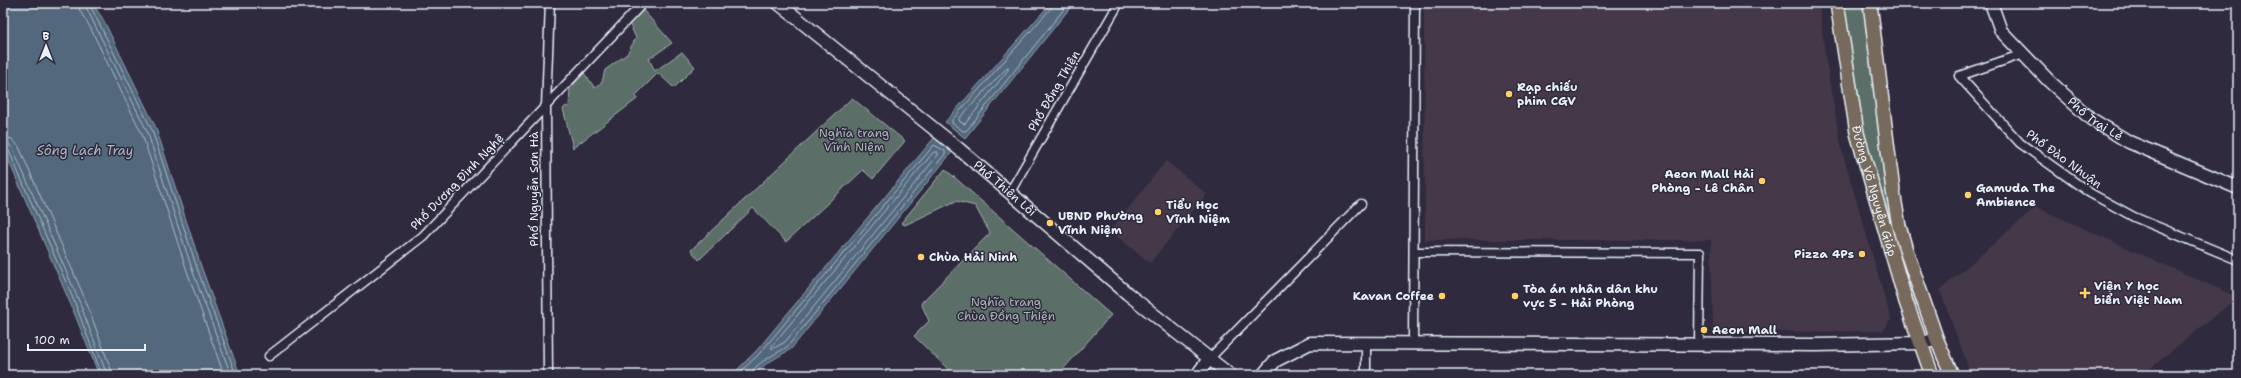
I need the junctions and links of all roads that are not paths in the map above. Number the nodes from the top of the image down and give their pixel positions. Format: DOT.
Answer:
graph roads {
  1 [pos="550,3"];
  2 [pos="642,3"];
  3 [pos="778,3"];
  4 [pos="1119,3"];
  5 [pos="1415,3"];
  6 [pos="1836,3"];
  7 [pos="1870,3"];
  8 [pos="1991,3"];
  9 [pos="2023,54"];
  10 [pos="546,106"];
  11 [pos="2238,188"];
  12 [pos="1010,192"];
  13 [pos="1362,204"];
  14 [pos="1415,252"];
  15 [pos="2238,260"];
  16 [pos="1937,340"];
  17 [pos="1919,343"];
  18 [pos="1366,344"];
  19 [pos="1414,344"];
  20 [pos="1699,344"];
  21 [pos="269,356"];
  22 [pos="1209,359"];
  23 [pos="548,375"];
  24 [pos="1196,375"];
  25 [pos="1230,375"];
  26 [pos="1263,375"];
  27 [pos="1366,375"];
  28 [pos="1932,375"];
  29 [pos="1952,375"];
  1 -- 10 [label="street, Phố Nguyễn Sơn Hà"];
  2 -- 10 [label="street, Phố Dương Đình Nghệ"];
  3 -- 12 [label="street, Phố Thiên Lôi"];
  4 -- 12 [label="street, Phố Đồng Thiện"];
  5 -- 14 [label="street"];
  6 -- 17 [label="main road, Đường Võ Nguyên Giáp"];
  7 -- 16 [label="main road, Đường Võ Nguyên Giáp"];
  8 -- 9 [label="street, Phố Trại Lẻ"];
  9 -- 11 [label="street, Phố Trại Lẻ"];
  9 -- 15 [label="street, Phố Đào Nhuận"];
  10 -- 21 [label="street, Phố Dương Đình Nghệ"];
  10 -- 23 [label="street, Phố Nguyễn Sơn Hà"];
  12 -- 22 [label="street, Phố Thiên Lôi"];
  13 -- 22 [label="street"];
  14 -- 19 [label="street"];
  14 -- 20 [label="street"];
  16 -- 17 [label="street"];
  16 -- 29 [label="main road, Đường Võ Nguyên Giáp"];
  17 -- 20 [label="street"];
  17 -- 28 [label="main road, Đường Võ Nguyên Giáp"];
  18 -- 19 [label="street"];
  18 -- 26 [label="street"];
  18 -- 27 [label="street"];
  19 -- 20 [label="street"];
  22 -- 24 [label="street"];
  22 -- 25 [label="street, Phố Thiên Lôi"];
}
